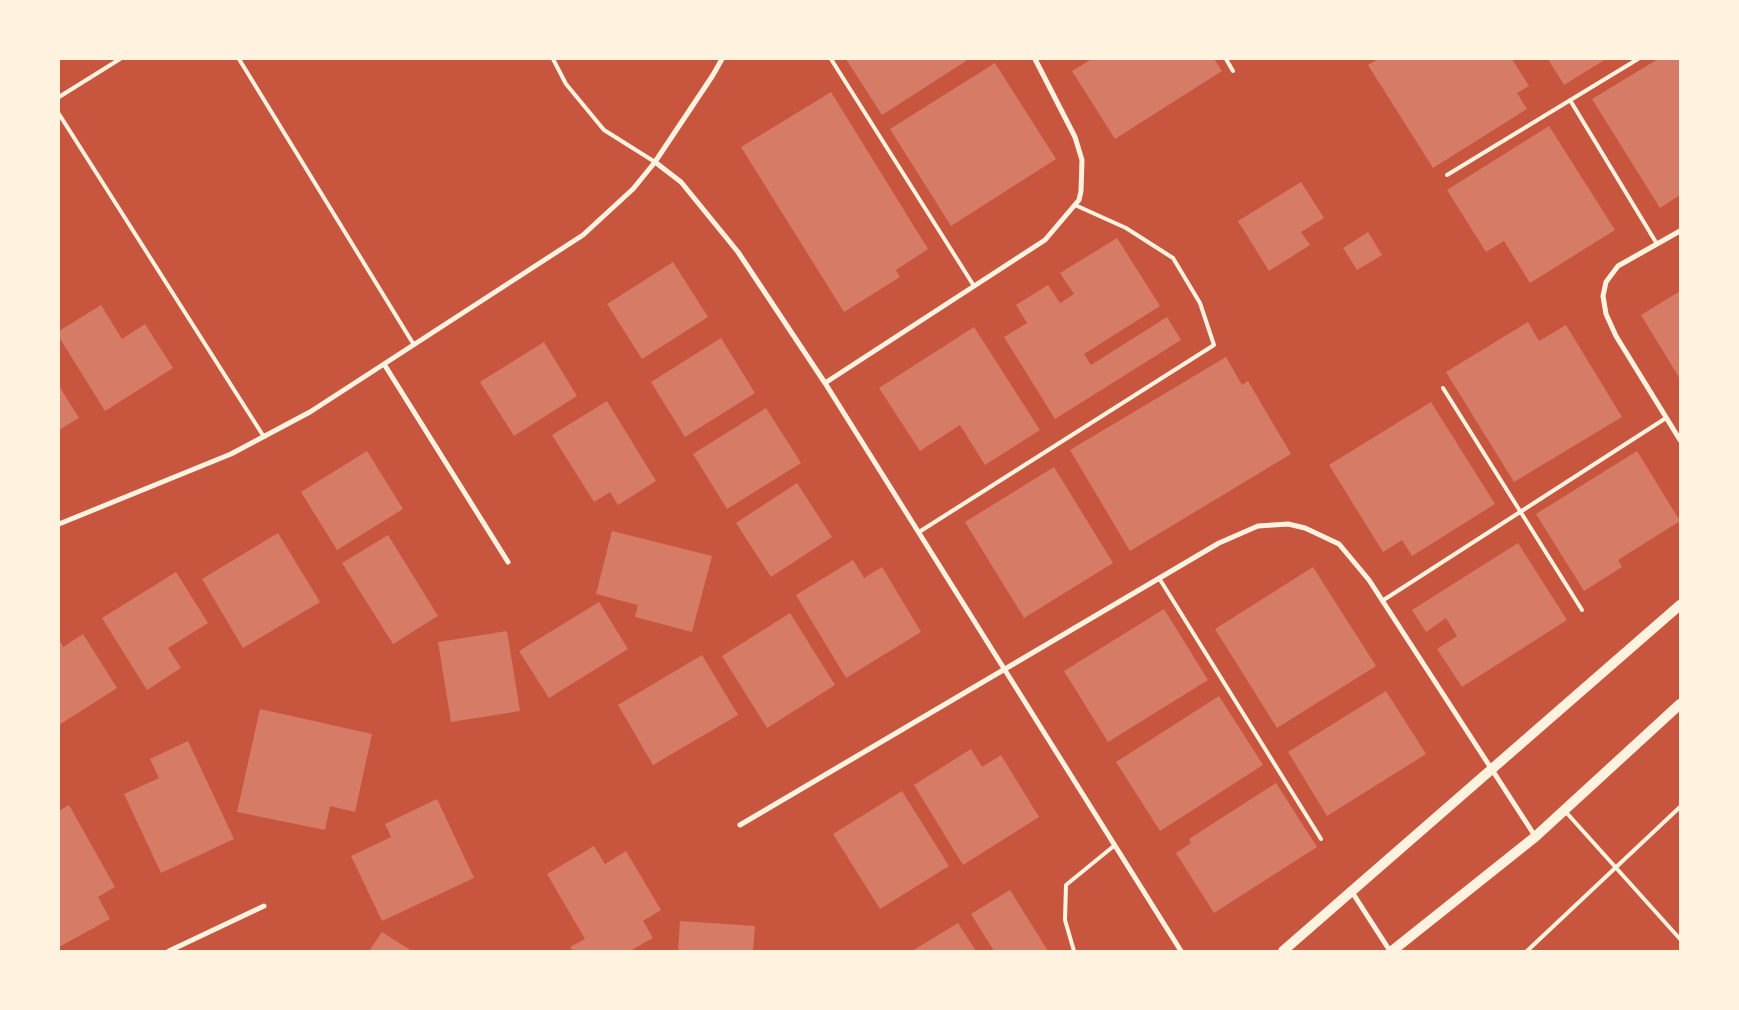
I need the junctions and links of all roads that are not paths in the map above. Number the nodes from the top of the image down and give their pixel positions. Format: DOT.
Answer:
graph roads {
  1 [pos="120,59"];
  2 [pos="239,59"];
  3 [pos="553,59"];
  4 [pos="722,59"];
  5 [pos="830,59"];
  6 [pos="1035,59"];
  7 [pos="1226,59"];
  8 [pos="1638,59"];
  9 [pos="1233,71"];
  10 [pos="59,97"];
  11 [pos="1570,100"];
  12 [pos="59,114"];
  13 [pos="655,162"];
  14 [pos="1447,175"];
  15 [pos="1075,205"];
  16 [pos="1680,231"];
  17 [pos="1657,244"];
  18 [pos="974,286"];
  19 [pos="414,345"];
  20 [pos="384,364"];
  21 [pos="825,383"];
  22 [pos="1443,388"];
  23 [pos="1666,418"];
  24 [pos="264,436"];
  25 [pos="1680,440"];
  26 [pos="1520,512"];
  27 [pos="59,524"];
  28 [pos="919,532"];
  29 [pos="508,562"];
  30 [pos="1159,578"];
  31 [pos="1382,601"];
  32 [pos="1680,605"];
  33 [pos="1582,610"];
  34 [pos="1005,669"];
  35 [pos="1680,704"];
  36 [pos="1492,770"];
  37 [pos="1680,807"];
  38 [pos="1564,810"];
  39 [pos="740,824"];
  40 [pos="1535,837"];
  41 [pos="1321,839"];
  42 [pos="1115,845"];
  43 [pos="1616,868"];
  44 [pos="1352,892"];
  45 [pos="264,906"];
  46 [pos="1680,939"];
  47 [pos="168,951"];
  48 [pos="1074,951"];
  49 [pos="1181,951"];
  50 [pos="1283,951"];
  51 [pos="1391,951"];
  52 [pos="1527,951"];
  1 -- 10 [label="lane"];
  2 -- 19 [label="lane"];
  3 -- 13 [label="lane"];
  4 -- 13 [label="street"];
  5 -- 18 [label="lane"];
  6 -- 15 [label="street"];
  7 -- 9 [label="lane"];
  8 -- 11 [label="lane"];
  11 -- 14 [label="lane"];
  11 -- 17 [label="lane"];
  12 -- 24 [label="lane"];
  13 -- 19 [label="street"];
  13 -- 21 [label="street"];
  15 -- 18 [label="street"];
  15 -- 28 [label="lane"];
  16 -- 17 [label="street"];
  17 -- 23 [label="street"];
  18 -- 21 [label="street"];
  19 -- 20 [label="street"];
  20 -- 24 [label="street"];
  20 -- 29 [label="street"];
  21 -- 28 [label="street"];
  22 -- 26 [label="lane"];
  23 -- 25 [label="street"];
  23 -- 26 [label="lane"];
  24 -- 27 [label="street"];
  26 -- 31 [label="lane"];
  26 -- 33 [label="lane"];
  28 -- 34 [label="street"];
  30 -- 31 [label="street"];
  30 -- 34 [label="street"];
  30 -- 41 [label="lane"];
  31 -- 36 [label="street"];
  32 -- 36 [label="main road"];
  34 -- 39 [label="street"];
  34 -- 42 [label="street"];
  35 -- 38 [label="main road"];
  36 -- 40 [label="street"];
  36 -- 44 [label="main road"];
  37 -- 43 [label="lane"];
  38 -- 40 [label="main road"];
  38 -- 43 [label="lane"];
  40 -- 51 [label="main road"];
  42 -- 48 [label="lane"];
  42 -- 49 [label="street"];
  43 -- 46 [label="lane"];
  43 -- 52 [label="lane"];
  44 -- 50 [label="main road"];
  44 -- 51 [label="street"];
  45 -- 47 [label="street"];
}
